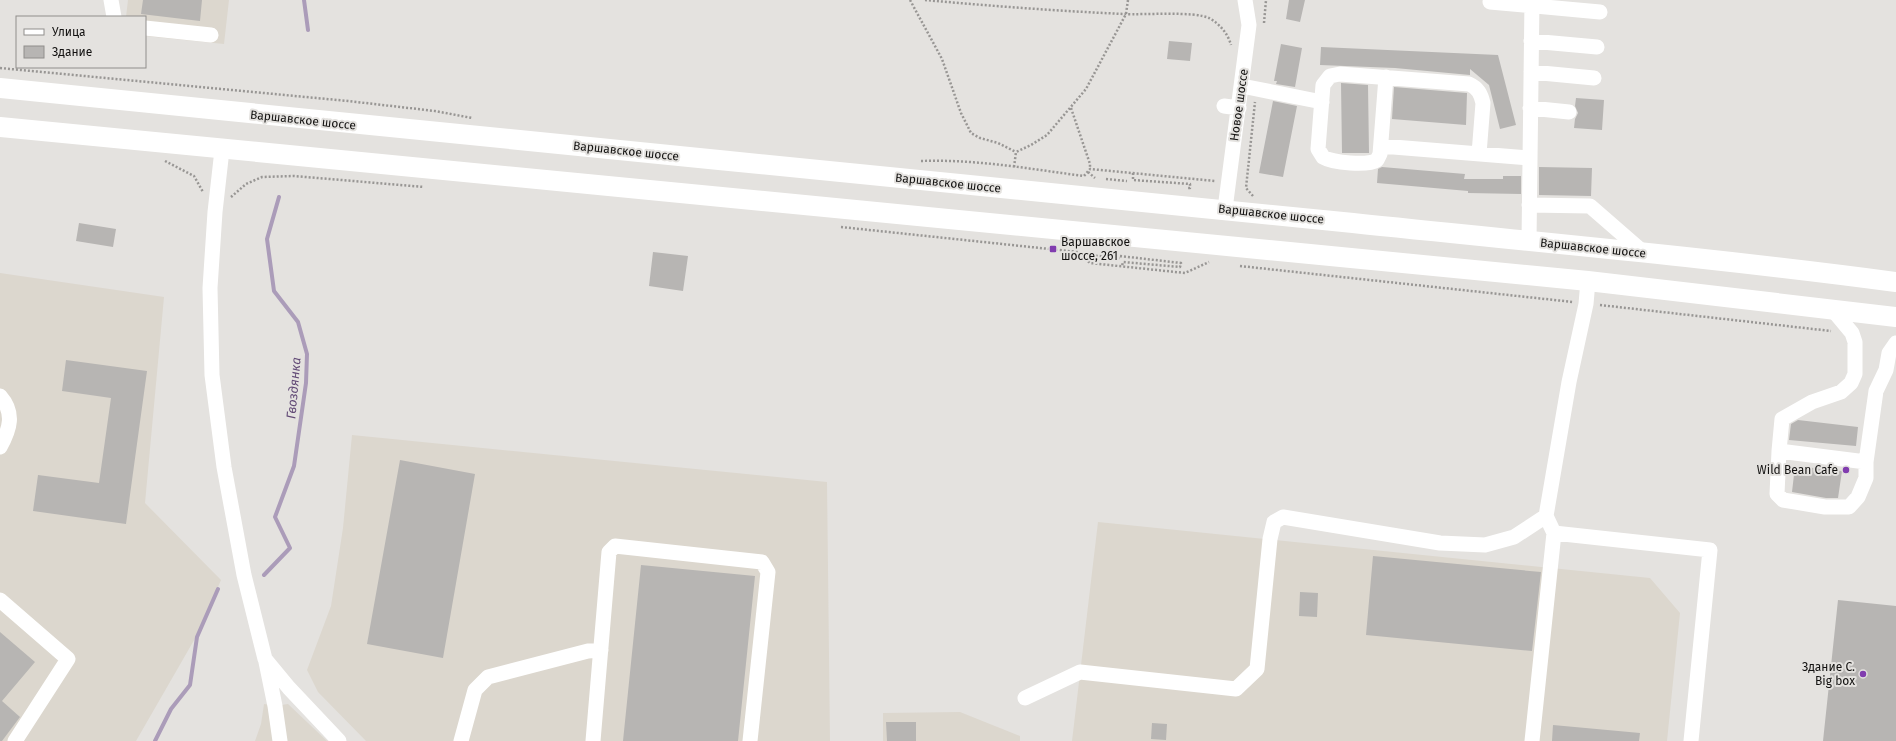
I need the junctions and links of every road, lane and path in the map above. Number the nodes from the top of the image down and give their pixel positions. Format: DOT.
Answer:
graph roads {
  1 [pos="111,0"];
  2 [pos="910,0"];
  3 [pos="925,0"];
  4 [pos="1128,0"];
  5 [pos="1245,0"];
  6 [pos="1490,2"];
  7 [pos="1532,3"];
  8 [pos="1600,12"];
  9 [pos="1126,14"];
  10 [pos="114,16"];
  11 [pos="146,28"];
  12 [pos="211,35"];
  13 [pos="1531,41"];
  14 [pos="1597,47"];
  15 [pos="1232,50"];
  16 [pos="0,68"];
  17 [pos="1531,72"];
  18 [pos="1386,77"];
  19 [pos="1594,78"];
  20 [pos="1242,86"];
  21 [pos="0,88"];
  22 [pos="1322,102"];
  23 [pos="1224,106"];
  24 [pos="1071,108"];
  25 [pos="1239,108"];
  26 [pos="1530,108"];
  27 [pos="1569,112"];
  28 [pos="473,118"];
  29 [pos="0,127"];
  30 [pos="1380,146"];
  31 [pos="222,150"];
  32 [pos="1016,152"];
  33 [pos="1479,154"];
  34 [pos="159,157"];
  35 [pos="1530,158"];
  36 [pos="917,162"];
  37 [pos="1014,167"];
  38 [pos="1089,170"];
  39 [pos="1133,173"];
  40 [pos="1219,181"];
  41 [pos="428,187"];
  42 [pos="1174,187"];
  43 [pos="1182,188"];
  44 [pos="1529,205"];
  45 [pos="1225,210"];
  46 [pos="215,212"];
  47 [pos="835,226"];
  48 [pos="1529,241"];
  49 [pos="1644,253"];
  50 [pos="1085,258"];
  51 [pos="1215,263"];
  52 [pos="1122,266"];
  53 [pos="1238,266"];
  54 [pos="1588,281"];
  55 [pos="1896,282"];
  56 [pos="1586,304"];
  57 [pos="1832,309"];
  58 [pos="1896,317"];
  59 [pos="1852,333"];
  60 [pos="1896,343"];
  61 [pos="0,396"];
  62 [pos="0,447"];
  63 [pos="1779,451"];
  64 [pos="1866,462"];
  65 [pos="1546,516"];
  66 [pos="1554,533"];
  67 [pos="0,600"];
  68 [pos="601,650"];
  69 [pos="265,659"];
  70 [pos="1025,698"];
  71 [pos="15,741"];
  72 [pos="280,741"];
  73 [pos="339,741"];
  74 [pos="461,741"];
  75 [pos="593,741"];
  76 [pos="750,741"];
  77 [pos="1532,741"];
  78 [pos="1691,741"];
  1 -- 10 [label="street"];
  2 -- 32 [label="path"];
  3 -- 9 [label="path"];
  4 -- 9 [label="path"];
  5 -- 20 [label="street, Новое шоссе"];
  6 -- 7 [label="street"];
  7 -- 8 [label="street"];
  7 -- 13 [label="street"];
  9 -- 15 [label="path"];
  9 -- 24 [label="path"];
  11 -- 12 [label="street"];
  13 -- 14 [label="street"];
  13 -- 17 [label="street"];
  16 -- 28 [label="path"];
  17 -- 19 [label="street"];
  17 -- 26 [label="street"];
  18 -- 22 [label="street"];
  18 -- 30 [label="street"];
  18 -- 33 [label="street"];
  20 -- 22 [label="street"];
  20 -- 25 [label="street, Новое шоссе"];
  21 -- 45 [label="main road, Варшавское шоссе"];
  22 -- 30 [label="street"];
  23 -- 25 [label="street"];
  24 -- 32 [label="path"];
  24 -- 38 [label="path"];
  25 -- 45 [label="street, Новое шоссе"];
  26 -- 27 [label="street"];
  26 -- 35 [label="street"];
  29 -- 31 [label="main road"];
  30 -- 33 [label="street"];
  31 -- 46 [label="street"];
  31 -- 54 [label="main road"];
  32 -- 37 [label="path"];
  33 -- 35 [label="street"];
  34 -- 46 [label="path"];
  35 -- 44 [label="street"];
  36 -- 37 [label="path"];
  37 -- 38 [label="path"];
  38 -- 39 [label="path"];
  38 -- 42 [label="path"];
  39 -- 40 [label="path"];
  39 -- 43 [label="path"];
  41 -- 46 [label="path"];
  44 -- 48 [label="street"];
  44 -- 49 [label="street"];
  45 -- 48 [label="main road, Варшавское шоссе"];
  46 -- 69 [label="street"];
  47 -- 50 [label="path"];
  48 -- 49 [label="main road, Варшавское шоссе"];
  49 -- 55 [label="main road, Варшавское шоссе"];
  50 -- 52 [label="path"];
  50 -- 52 [label="path"];
  51 -- 52 [label="path"];
  53 -- 56 [label="path"];
  54 -- 56 [label="street"];
  54 -- 57 [label="main road"];
  56 -- 59 [label="path"];
  56 -- 65 [label="street"];
  57 -- 58 [label="main road"];
  57 -- 59 [label="street"];
  59 -- 63 [label="street"];
  60 -- 64 [label="street"];
  61 -- 62 [label="street"];
  63 -- 64 [label="street"];
  63 -- 64 [label="street"];
  65 -- 66 [label="street"];
  65 -- 70 [label="street"];
  66 -- 77 [label="street"];
  66 -- 78 [label="street"];
  67 -- 71 [label="street"];
  68 -- 74 [label="street"];
  68 -- 75 [label="street"];
  68 -- 76 [label="street"];
  69 -- 72 [label="street"];
  69 -- 73 [label="street"];
}
